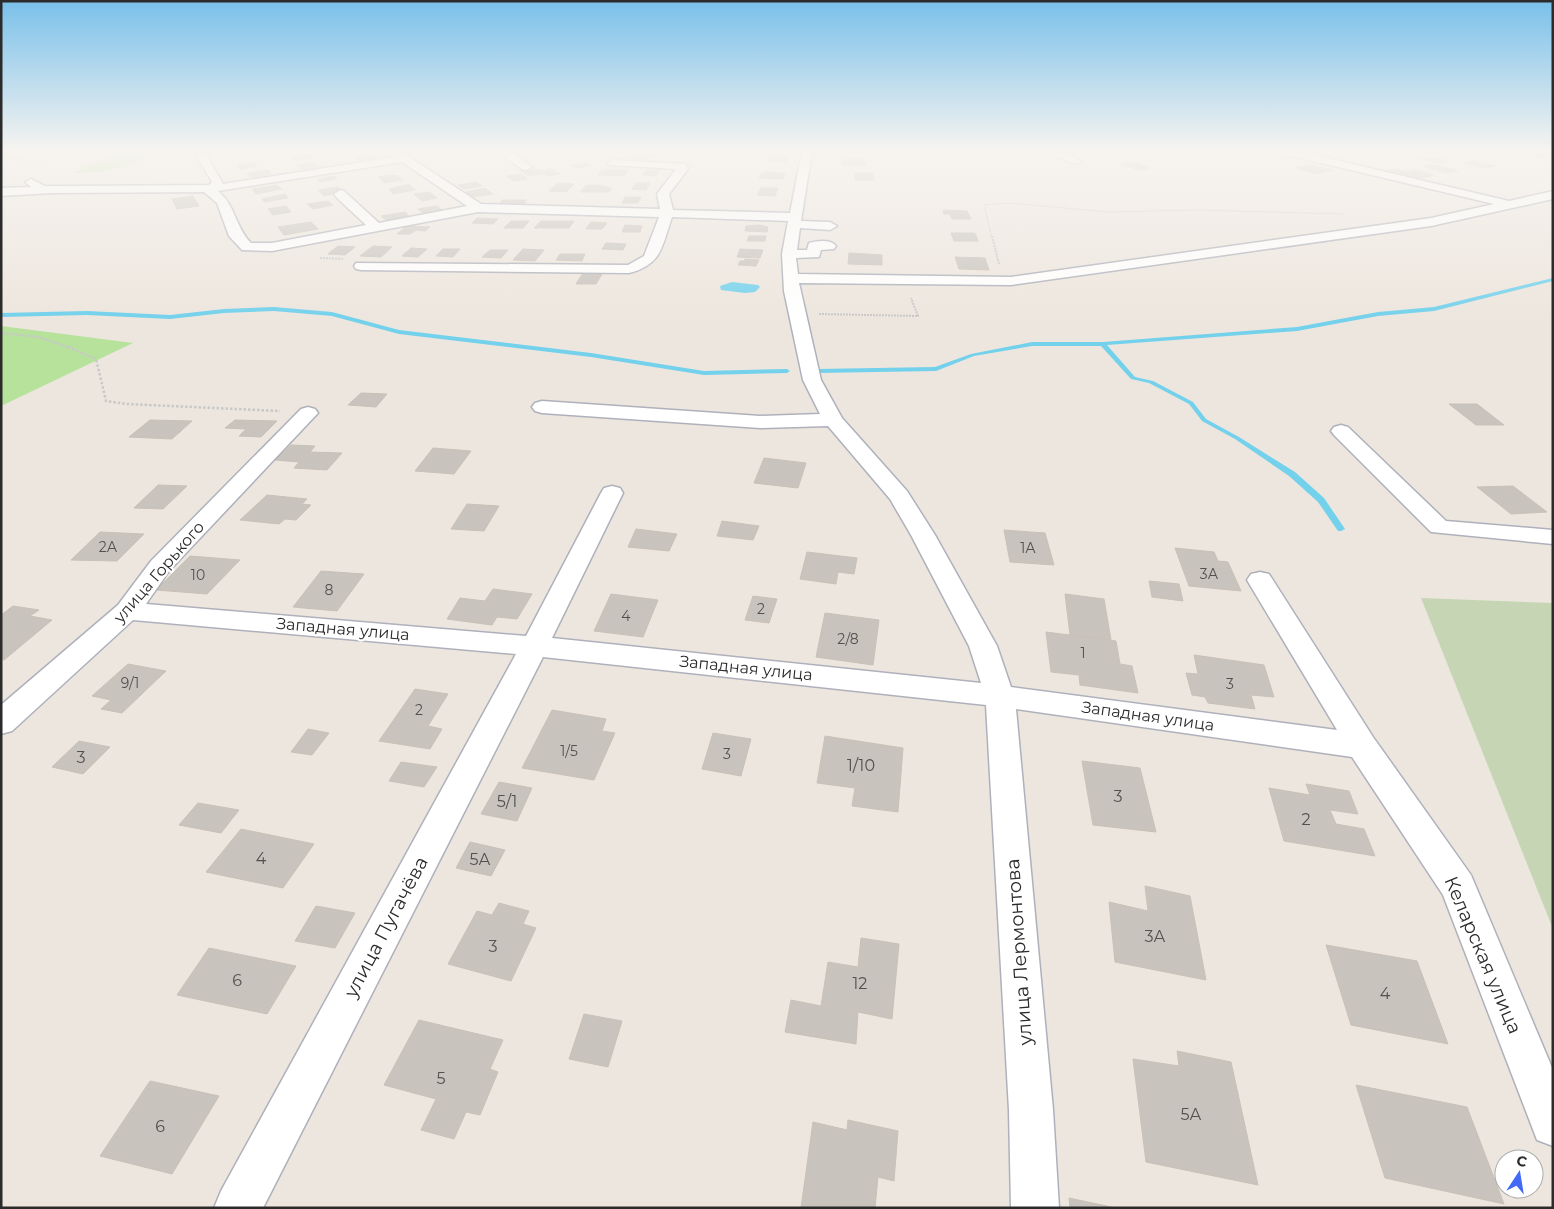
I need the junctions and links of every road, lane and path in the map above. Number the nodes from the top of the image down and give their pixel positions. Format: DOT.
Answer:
graph roads {
  1 [pos="225,207"];
  2 [pos="355,207"];
  3 [pos="666,207"];
  4 [pos="797,207"];
  5 [pos="985,207"];
  6 [pos="1058,207"];
  7 [pos="1496,207"];
  8 [pos="478,208"];
  9 [pos="667,213"];
  10 [pos="1346,215"];
  11 [pos="795,220"];
  12 [pos="830,226"];
  13 [pos="377,228"];
  14 [pos="829,246"];
  15 [pos="790,248"];
  16 [pos="360,266"];
  17 [pos="791,278"];
  18 [pos="1004,281"];
  19 [pos="909,292"];
  20 [pos="798,314"];
  21 [pos="1,333"];
  22 [pos="542,407"];
  23 [pos="308,413"];
  24 [pos="833,420"];
  25 [pos="1340,431"];
  26 [pos="612,493"];
  27 [pos="1553,537"];
  28 [pos="1260,580"];
  29 [pos="127,611"];
  30 [pos="534,646"];
  31 [pos="1000,696"];
  32 [pos="1,723"];
  33 [pos="1362,746"];
  34 [pos="1553,1124"];
  35 [pos="238,1208"];
  36 [pos="1035,1208"];
  1 -- 13 [label="street"];
  2 -- 13 [label="street"];
  3 -- 9 [label="street"];
  4 -- 11 [label="street, улица Лермонтова"];
  5 -- 18 [label="path"];
  6 -- 10 [label="path"];
  7 -- 18 [label="street"];
  8 -- 9 [label="street"];
  8 -- 13 [label="street"];
  9 -- 11 [label="street"];
  9 -- 16 [label="street"];
  11 -- 12 [label="street"];
  11 -- 15 [label="street, улица Лермонтова"];
  14 -- 15 [label="street"];
  15 -- 17 [label="street, улица Лермонтова"];
  17 -- 18 [label="street"];
  17 -- 20 [label="street, улица Лермонтова"];
  19 -- 20 [label="path"];
  20 -- 24 [label="street, улица Лермонтова"];
  21 -- 23 [label="path"];
  22 -- 24 [label="street"];
  23 -- 29 [label="street, улица Горького"];
  24 -- 31 [label="street, улица Лермонтова"];
  25 -- 27 [label="street"];
  26 -- 30 [label="street, улица Пугачёва"];
  28 -- 33 [label="street, Келарская улица"];
  29 -- 30 [label="street, Западная улица"];
  29 -- 32 [label="street, улица Горького"];
  30 -- 31 [label="street, Западная улица"];
  30 -- 35 [label="street, улица Пугачёва"];
  31 -- 33 [label="street, Западная улица"];
  31 -- 36 [label="street, улица Лермонтова"];
  33 -- 34 [label="street, Келарская улица"];
}
